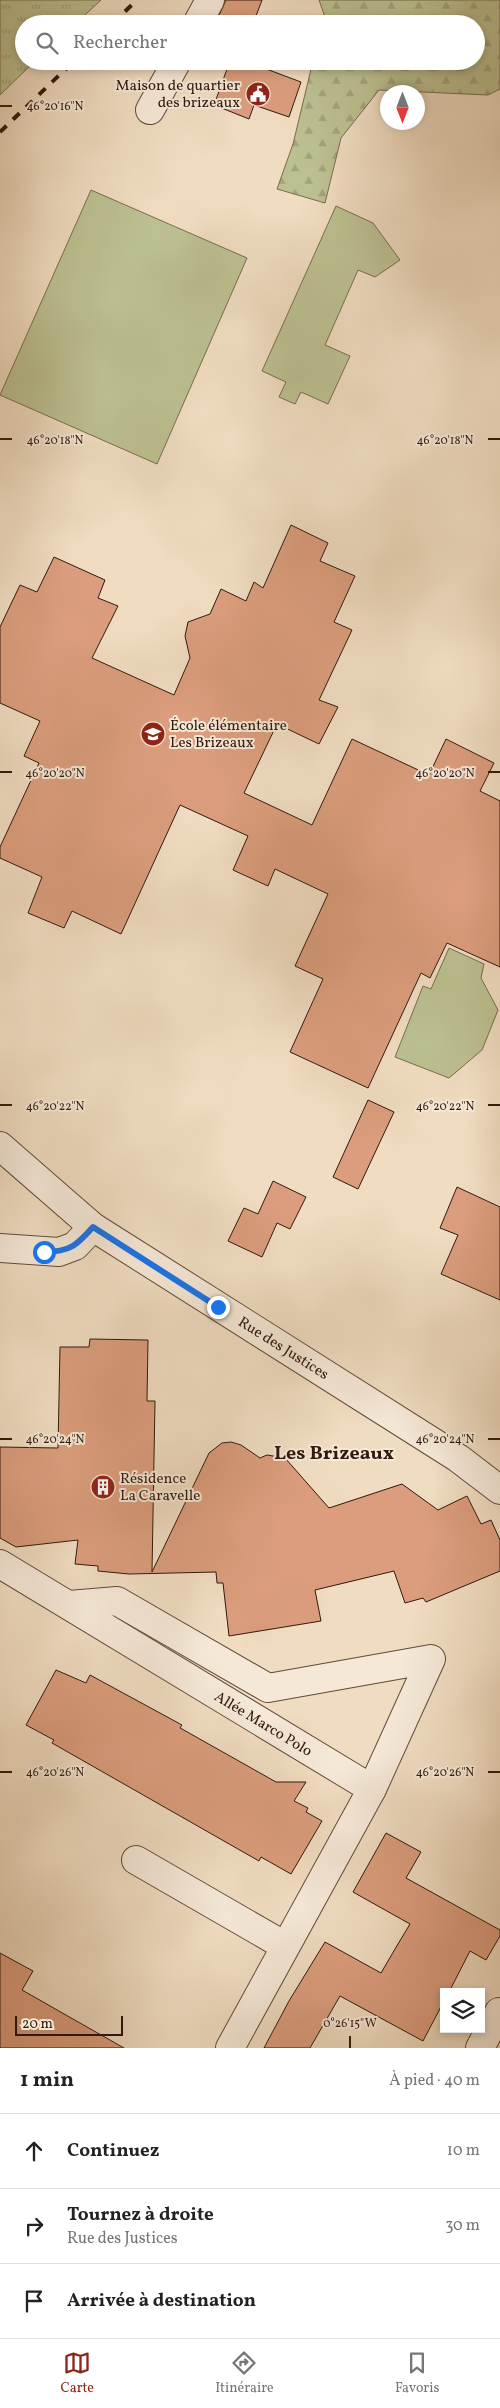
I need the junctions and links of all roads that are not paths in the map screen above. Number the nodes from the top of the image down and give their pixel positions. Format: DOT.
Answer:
graph roads {
  1 [pos="210,0"];
  2 [pos="202,15"];
  3 [pos="172,70"];
  4 [pos="150,110"];
  5 [pos="0,1146"];
  6 [pos="93,1227"];
  7 [pos="0,1248"];
  8 [pos="500,1490"];
  9 [pos="0,1564"];
  10 [pos="69,1605"];
  11 [pos="372,1790"];
  12 [pos="136,1860"];
  13 [pos="285,1946"];
  14 [pos="499,2012"];
  15 [pos="230,2048"];
  16 [pos="480,2048"];
  1 -- 2 [label="street"];
  3 -- 4 [label="street"];
  5 -- 6 [label="street, Rue des Justices"];
  6 -- 7 [label="street"];
  6 -- 8 [label="street, Rue des Justices"];
  9 -- 10 [label="street, Allée Marco Polo"];
  10 -- 11 [label="street, Allée Marco Polo"];
  10 -- 11 [label="street"];
  11 -- 13 [label="street"];
  12 -- 13 [label="street"];
  13 -- 15 [label="street"];
  14 -- 16 [label="street"];
}
